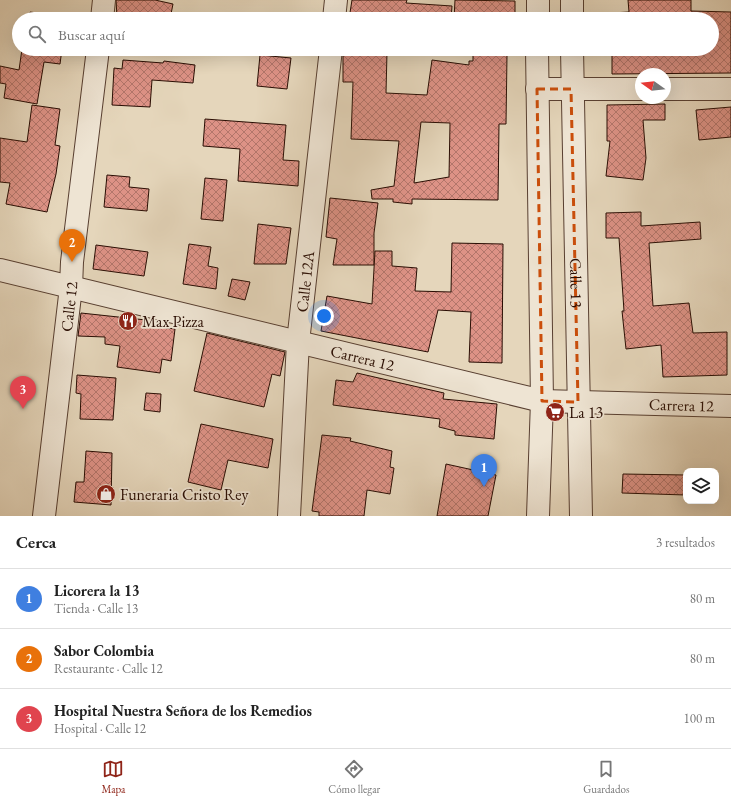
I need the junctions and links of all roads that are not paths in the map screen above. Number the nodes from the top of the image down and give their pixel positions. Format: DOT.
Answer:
graph roads {
  1 [pos="104,0"];
  2 [pos="336,0"];
  3 [pos="538,0"];
  4 [pos="572,0"];
  5 [pos="103,12"];
  6 [pos="335,12"];
  7 [pos="538,12"];
  8 [pos="572,12"];
  9 [pos="97,56"];
  10 [pos="330,56"];
  11 [pos="537,56"];
  12 [pos="572,56"];
  13 [pos="537,89"];
  14 [pos="571,89"];
  15 [pos="635,89"];
  16 [pos="671,89"];
  17 [pos="731,89"];
  18 [pos="0,270"];
  19 [pos="71,287"];
  20 [pos="298,342"];
  21 [pos="542,401"];
  22 [pos="578,402"];
  23 [pos="731,406"];
  24 [pos="44,516"];
  25 [pos="289,516"];
  26 [pos="538,516"];
  27 [pos="581,516"];
  1 -- 5 [label="street"];
  2 -- 6 [label="street"];
  3 -- 7 [label="street"];
  4 -- 8 [label="street"];
  9 -- 19 [label="street, Calle 12"];
  10 -- 20 [label="street, Calle 12A"];
  11 -- 13 [label="street"];
  12 -- 14 [label="street, Calle 13"];
  13 -- 14 [label="street"];
  13 -- 21 [label="street"];
  14 -- 15 [label="street"];
  14 -- 22 [label="street, Calle 13"];
  16 -- 17 [label="street"];
  18 -- 19 [label="street, Carrera 12"];
  19 -- 20 [label="street, Carrera 12"];
  19 -- 24 [label="street, Calle 12"];
  20 -- 21 [label="street, Carrera 12"];
  20 -- 25 [label="street, Calle 12A"];
  21 -- 22 [label="street, Carrera 12"];
  21 -- 26 [label="street"];
  22 -- 23 [label="street, Carrera 12"];
  22 -- 27 [label="street, Calle 13"];
}
